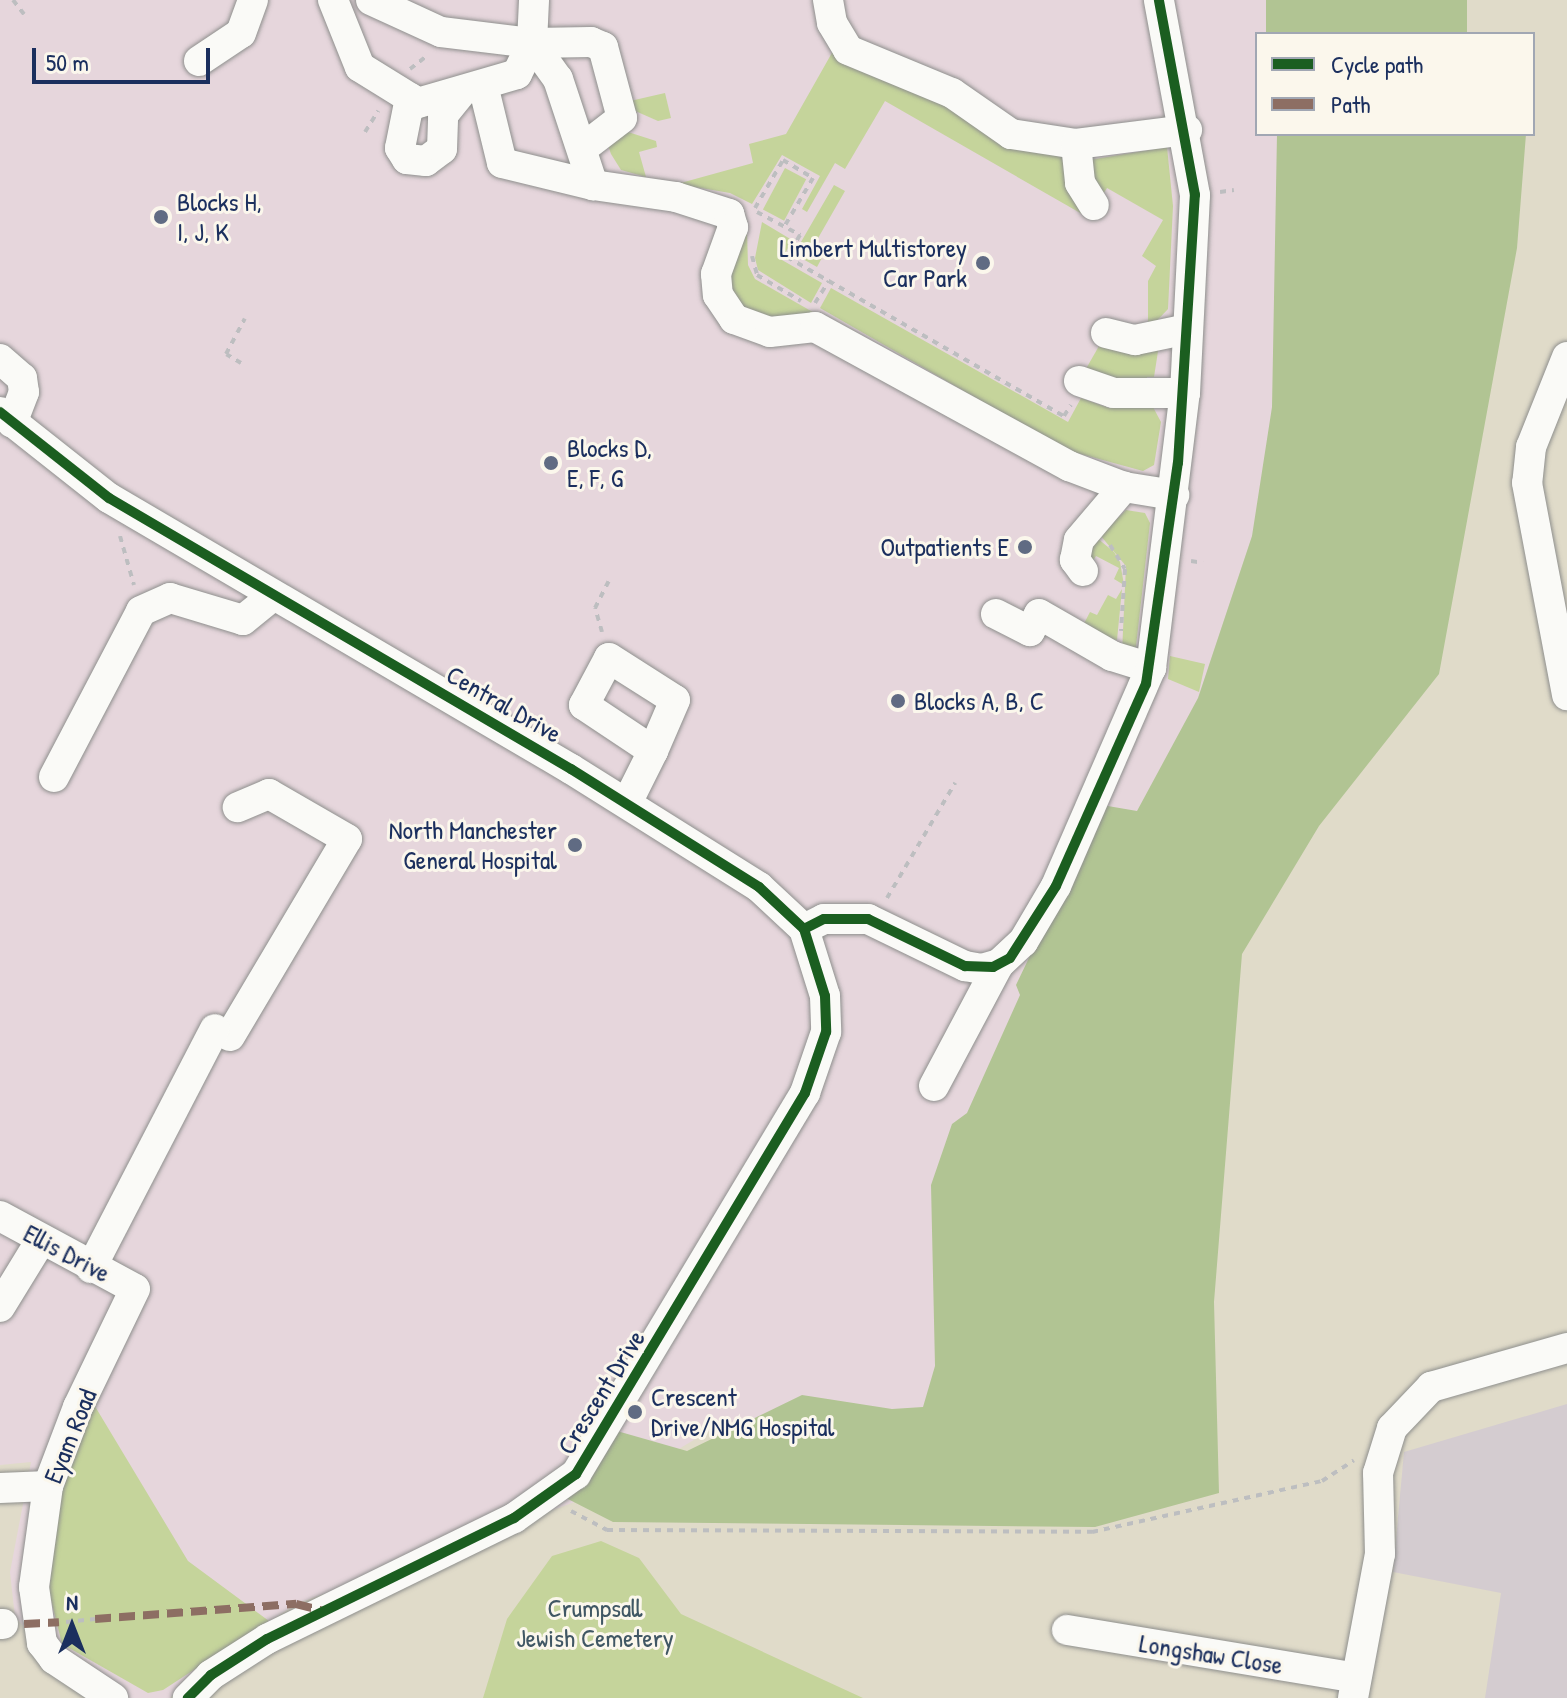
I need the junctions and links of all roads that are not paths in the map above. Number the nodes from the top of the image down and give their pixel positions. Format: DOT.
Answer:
graph roads {
  1 [pos="253,0"];
  2 [pos="333,0"];
  3 [pos="371,0"];
  4 [pos="534,0"];
  5 [pos="828,0"];
  6 [pos="1159,0"];
  7 [pos="532,43"];
  8 [pos="199,61"];
  9 [pos="472,89"];
  10 [pos="410,98"];
  11 [pos="1187,130"];
  12 [pos="1076,144"];
  13 [pos="583,148"];
  14 [pos="593,185"];
  15 [pos="1094,205"];
  16 [pos="1188,329"];
  17 [pos="1106,333"];
  18 [pos="1567,357"];
  19 [pos="0,359"];
  20 [pos="1078,388"];
  21 [pos="1185,393"];
  22 [pos="6,418"];
  23 [pos="1124,487"];
  24 [pos="1174,495"];
  25 [pos="1083,571"];
  26 [pos="273,596"];
  27 [pos="996,614"];
  28 [pos="1151,668"];
  29 [pos="1567,695"];
  30 [pos="653,751"];
  31 [pos="54,777"];
  32 [pos="627,803"];
  33 [pos="238,807"];
  34 [pos="804,929"];
  35 [pos="999,964"];
  36 [pos="934,1086"];
  37 [pos="0,1216"];
  38 [pos="41,1240"];
  39 [pos="91,1268"];
  40 [pos="135,1289"];
  41 [pos="0,1307"];
  42 [pos="1567,1348"];
  43 [pos="48,1486"];
  44 [pos="0,1488"];
  45 [pos="1067,1630"];
  46 [pos="1354,1688"];
  47 [pos="113,1698"];
  48 [pos="188,1698"];
  1 -- 8 [label="street"];
  2 -- 10 [label="street"];
  3 -- 7 [label="street"];
  4 -- 7 [label="street"];
  5 -- 12 [label="street"];
  6 -- 11 [label="street"];
  7 -- 9 [label="street"];
  7 -- 13 [label="street"];
  7 -- 13 [label="street"];
  9 -- 10 [label="street"];
  9 -- 10 [label="street"];
  9 -- 14 [label="street"];
  11 -- 12 [label="street"];
  11 -- 16 [label="street"];
  12 -- 15 [label="street"];
  13 -- 14 [label="street"];
  14 -- 23 [label="street"];
  16 -- 17 [label="street"];
  16 -- 21 [label="street"];
  18 -- 29 [label="street"];
  19 -- 22 [label="street"];
  20 -- 21 [label="street"];
  21 -- 24 [label="street"];
  22 -- 26 [label="street, Central Drive"];
  23 -- 24 [label="street"];
  23 -- 25 [label="street"];
  24 -- 28 [label="street"];
  26 -- 31 [label="street"];
  26 -- 32 [label="street, Central Drive"];
  27 -- 28 [label="street"];
  28 -- 35 [label="street"];
  30 -- 30 [label="street"];
  30 -- 32 [label="street"];
  32 -- 34 [label="street, Central Drive"];
  33 -- 39 [label="street"];
  34 -- 35 [label="street"];
  34 -- 48 [label="street, Crescent Drive"];
  35 -- 36 [label="street"];
  37 -- 38 [label="street, Ellis Drive"];
  38 -- 39 [label="street, Ellis Drive"];
  38 -- 41 [label="street"];
  39 -- 40 [label="street, Ellis Drive"];
  40 -- 43 [label="street, Eyam Road"];
  42 -- 46 [label="street"];
  43 -- 44 [label="street"];
  43 -- 47 [label="street, Eyam Road"];
  45 -- 46 [label="street, Longshaw Close"];
}
